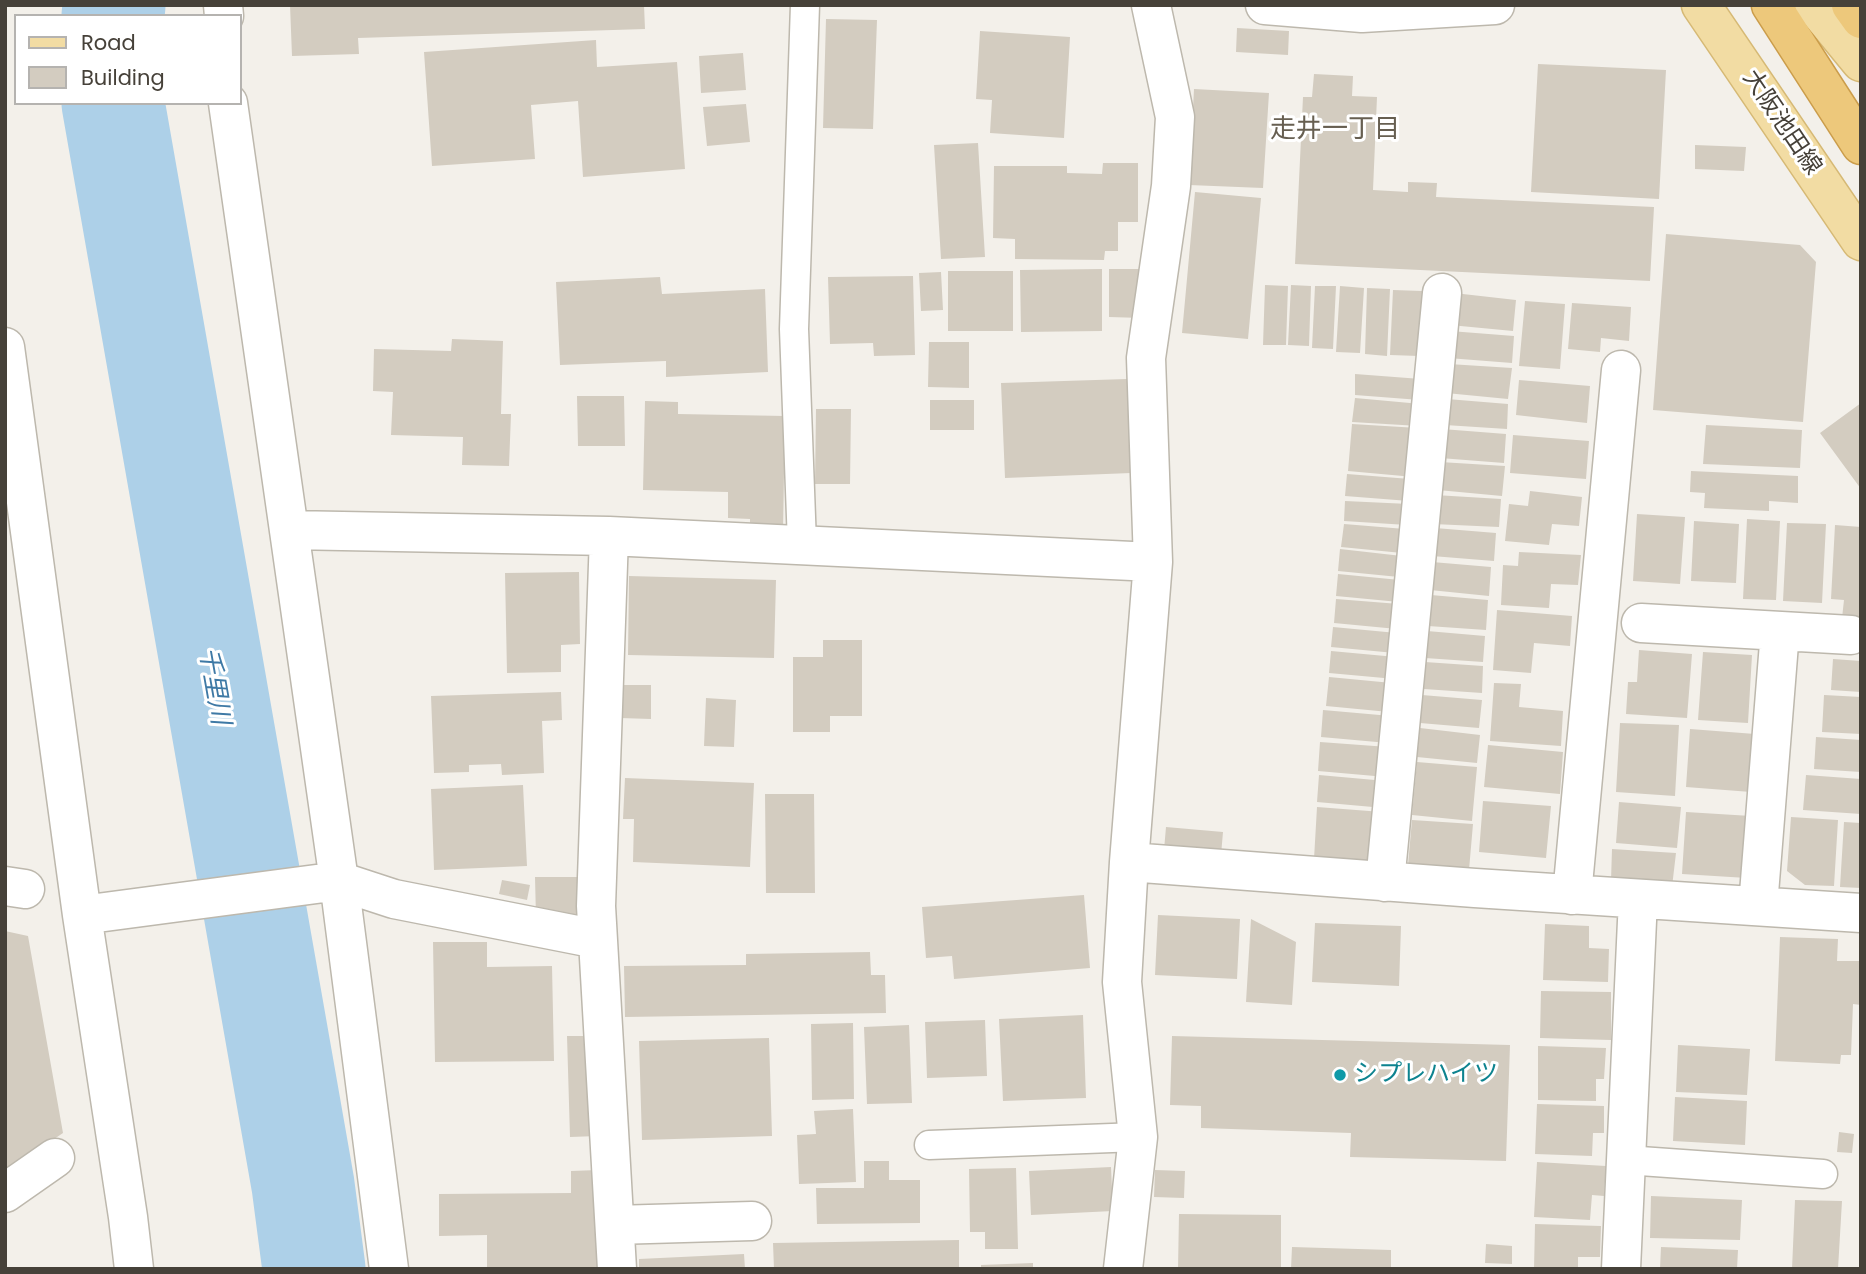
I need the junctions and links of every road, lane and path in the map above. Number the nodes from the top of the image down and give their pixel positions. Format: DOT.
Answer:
graph roads {
  1 [pos="805,5"];
  2 [pos="1151,5"];
  3 [pos="1265,5"];
  4 [pos="1495,5"];
  5 [pos="1700,5"];
  6 [pos="1771,5"];
  7 [pos="1814,5"];
  8 [pos="1851,5"];
  9 [pos="1861,19"];
  10 [pos="1861,62"];
  11 [pos="228,105"];
  12 [pos="1861,145"];
  13 [pos="1861,241"];
  14 [pos="1442,293"];
  15 [pos="5,347"];
  16 [pos="1621,370"];
  17 [pos="289,530"];
  18 [pos="609,536"];
  19 [pos="802,544"];
  20 [pos="1153,562"];
  21 [pos="1641,622"];
  22 [pos="1780,631"];
  23 [pos="1851,635"];
  24 [pos="1129,862"];
  25 [pos="339,881"];
  26 [pos="1385,881"];
  27 [pos="1572,895"];
  28 [pos="1638,899"];
  29 [pos="1758,906"];
  30 [pos="1861,913"];
  31 [pos="82,915"];
  32 [pos="597,939"];
  33 [pos="1138,1137"];
  34 [pos="929,1145"];
  35 [pos="55,1158"];
  36 [pos="1626,1160"];
  37 [pos="1823,1174"];
  38 [pos="5,1193"];
  39 [pos="752,1222"];
  40 [pos="615,1225"];
  41 [pos="134,1269"];
  42 [pos="389,1269"];
  43 [pos="617,1269"];
  44 [pos="1123,1269"];
  45 [pos="1621,1269"];
  1 -- 19 [label="lane"];
  2 -- 20 [label="street"];
  3 -- 4 [label="street"];
  5 -- 13 [label="main road, 大阪池田線"];
  6 -- 12 [label="highway"];
  7 -- 10 [label="main road"];
  8 -- 9 [label="highway"];
  11 -- 17 [label="street"];
  14 -- 26 [label="street"];
  15 -- 31 [label="street"];
  16 -- 27 [label="street"];
  17 -- 18 [label="street"];
  17 -- 25 [label="street"];
  18 -- 19 [label="street"];
  18 -- 32 [label="street"];
  19 -- 20 [label="street"];
  20 -- 24 [label="street"];
  21 -- 22 [label="street"];
  22 -- 23 [label="street"];
  22 -- 29 [label="street"];
  24 -- 26 [label="street"];
  24 -- 33 [label="street"];
  25 -- 31 [label="street"];
  25 -- 32 [label="street"];
  25 -- 42 [label="street"];
  26 -- 27 [label="street"];
  27 -- 28 [label="street"];
  28 -- 29 [label="street"];
  28 -- 36 [label="street"];
  29 -- 30 [label="street"];
  31 -- 41 [label="street"];
  32 -- 40 [label="street"];
  33 -- 34 [label="lane"];
  33 -- 44 [label="street"];
  35 -- 38 [label="street"];
  36 -- 37 [label="lane"];
  36 -- 45 [label="street"];
  39 -- 40 [label="street"];
  40 -- 43 [label="street"];
}
